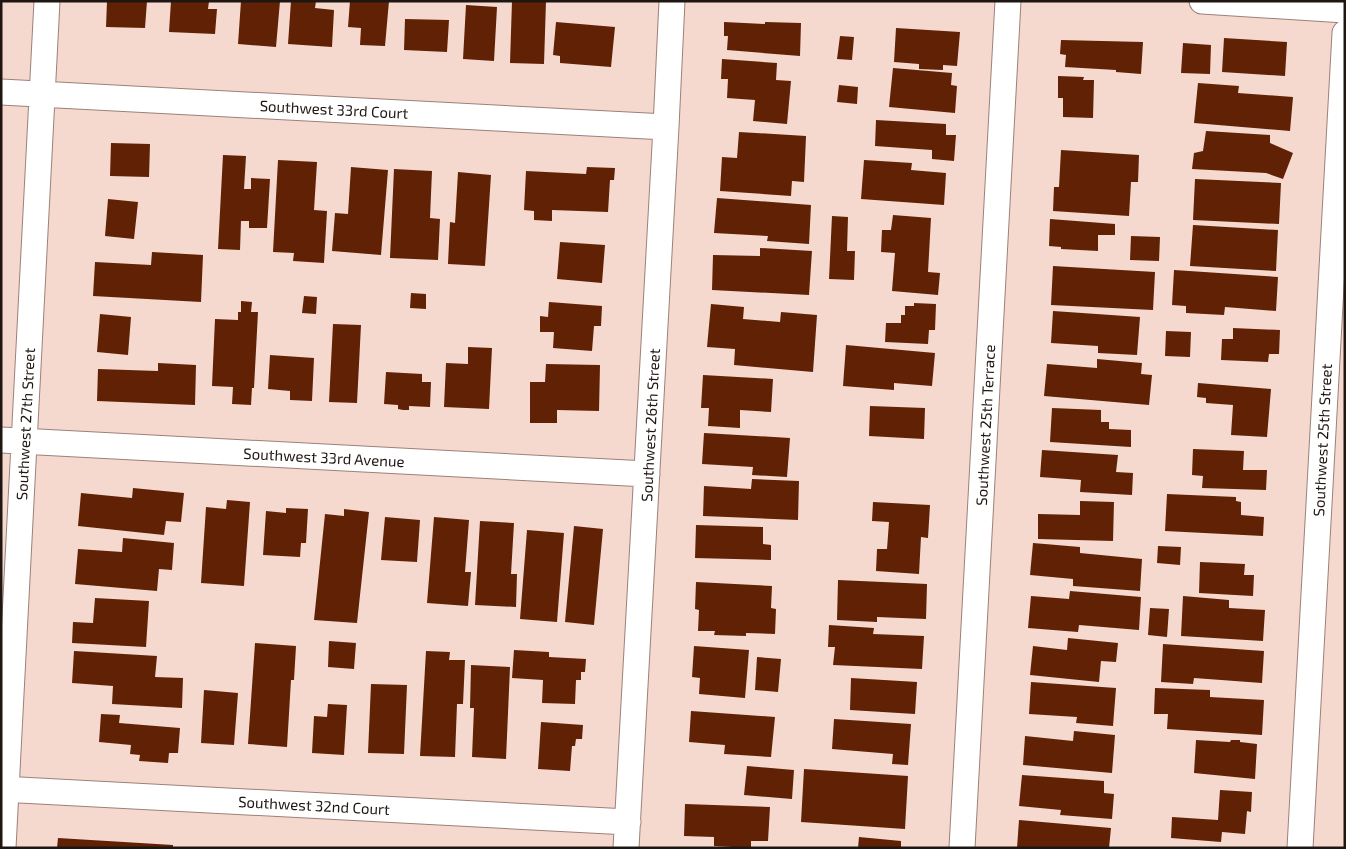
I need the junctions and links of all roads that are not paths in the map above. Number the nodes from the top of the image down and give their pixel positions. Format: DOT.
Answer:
graph roads {
  1 [pos="47,1"];
  2 [pos="672,1"];
  3 [pos="1008,1"];
  4 [pos="1202,1"];
  5 [pos="1345,10"];
  6 [pos="1345,33"];
  7 [pos="1,92"];
  8 [pos="41,94"];
  9 [pos="666,127"];
  10 [pos="13,441"];
  11 [pos="647,474"];
  12 [pos="4,789"];
  13 [pos="628,822"];
  14 [pos="3,848"];
  15 [pos="626,848"];
  16 [pos="962,848"];
  17 [pos="1300,848"];
  1 -- 8 [label="street, Southwest 27th Street"];
  2 -- 9 [label="street, Southwest 26th Street"];
  3 -- 16 [label="street, Southwest 25th Terrace"];
  4 -- 5 [label="street"];
  6 -- 17 [label="street, Southwest 25th Street"];
  7 -- 8 [label="street, Southwest 33rd Court"];
  8 -- 9 [label="street, Southwest 33rd Court"];
  8 -- 10 [label="street, Southwest 27th Street"];
  9 -- 11 [label="street, Southwest 26th Street"];
  10 -- 11 [label="street, Southwest 33rd Avenue"];
  10 -- 12 [label="street, Southwest 27th Street"];
  11 -- 13 [label="street, Southwest 26th Street"];
  12 -- 13 [label="street, Southwest 32nd Court"];
  12 -- 14 [label="street, Southwest 27th Street"];
  13 -- 15 [label="street, Southwest 26th Street"];
}
